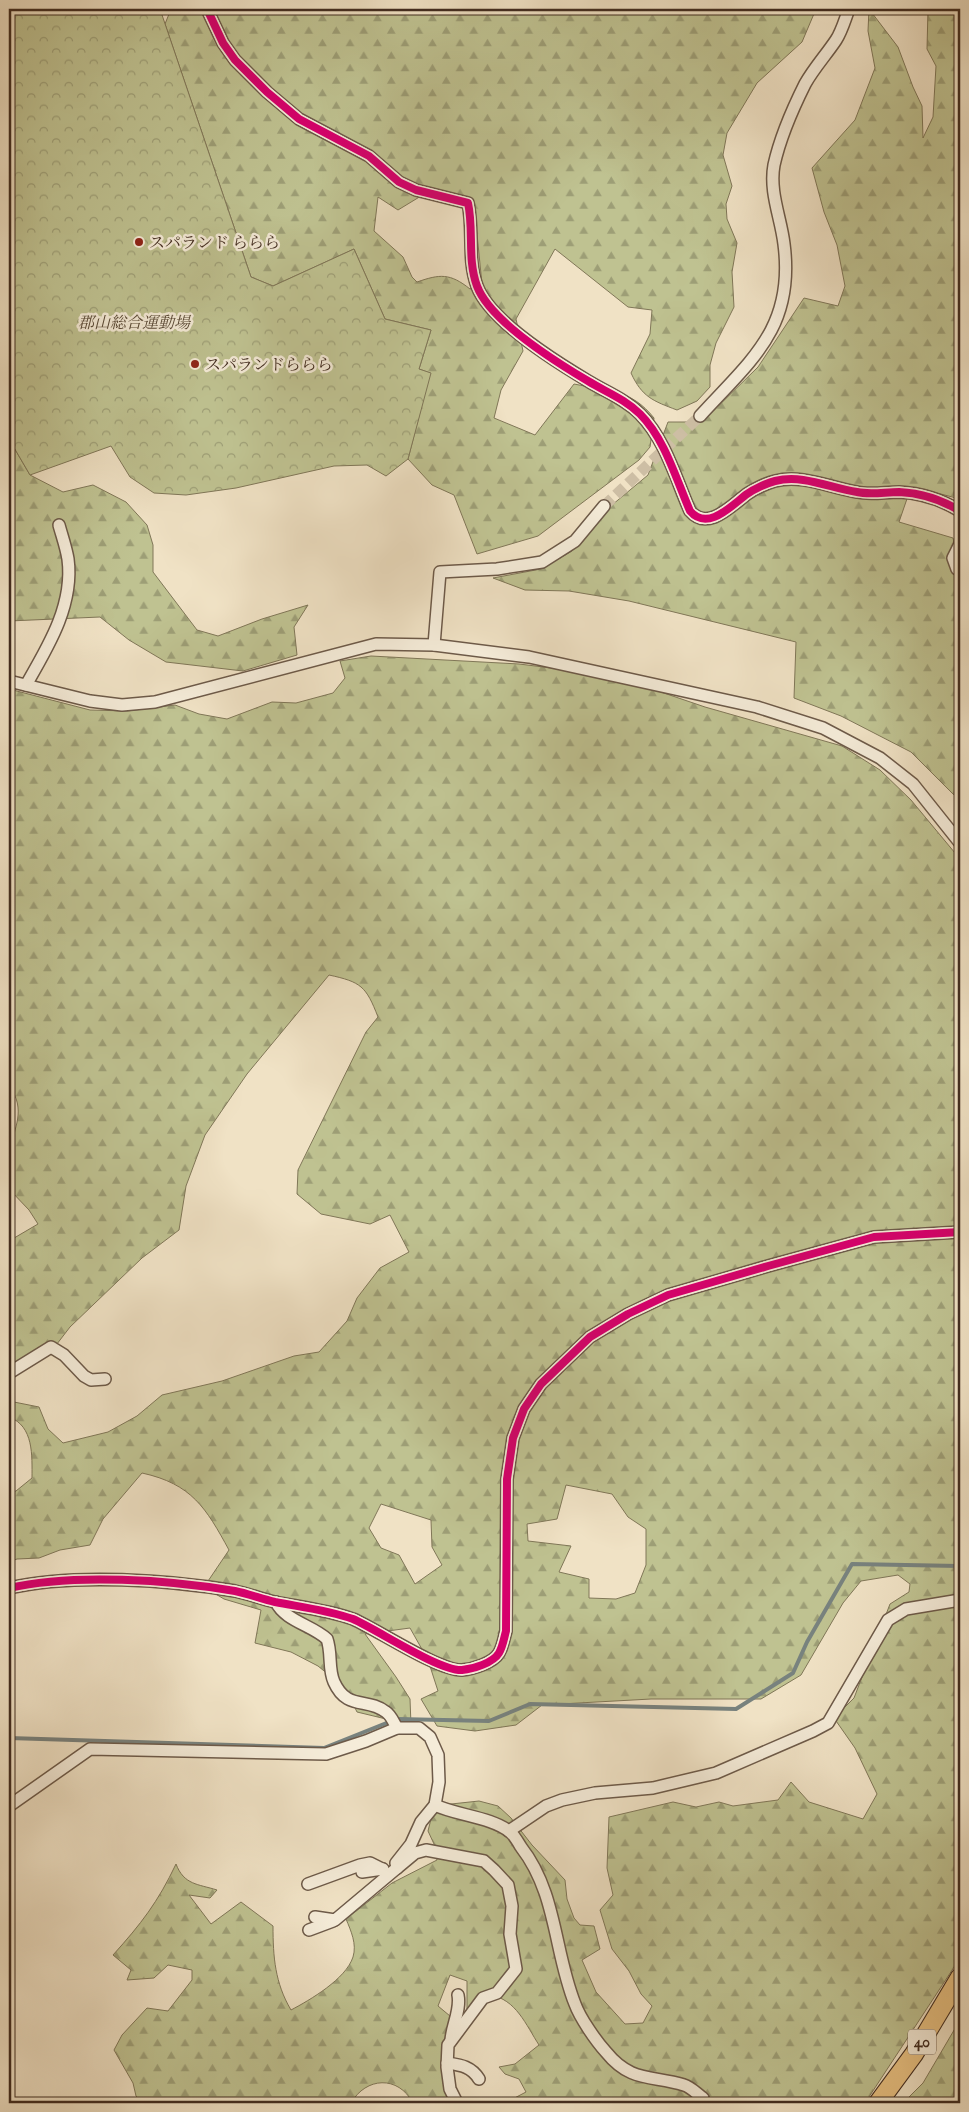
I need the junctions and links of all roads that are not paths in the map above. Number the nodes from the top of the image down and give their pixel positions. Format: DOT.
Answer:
graph roads {
  1 [pos="207,9"];
  2 [pos="849,9"];
  3 [pos="700,416"];
  4 [pos="604,506"];
  5 [pos="960,511"];
  6 [pos="60,525"];
  7 [pos="960,544"];
  8 [pos="960,570"];
  9 [pos="434,645"];
  10 [pos="9,681"];
  11 [pos="26,686"];
  12 [pos="960,843"];
  13 [pos="960,1232"];
  14 [pos="9,1373"];
  15 [pos="105,1379"];
  16 [pos="9,1588"];
  17 [pos="960,1600"];
  18 [pos="276,1602"];
  19 [pos="397,1728"];
  20 [pos="435,1805"];
  21 [pos="9,1806"];
  22 [pos="509,1831"];
  23 [pos="397,1865"];
  24 [pos="382,1869"];
  25 [pos="362,1872"];
  26 [pos="308,1884"];
  27 [pos="315,1918"];
  28 [pos="335,1920"];
  29 [pos="309,1930"];
  30 [pos="960,1977"];
  31 [pos="458,1995"];
  32 [pos="451,2040"];
  33 [pos="447,2063"];
  34 [pos="479,2079"];
  35 [pos="457,2103"];
  36 [pos="703,2103"];
  37 [pos="878,2103"];
  1 -- 5 [label="street"];
  2 -- 3 [label="street"];
  4 -- 9 [label="street"];
  6 -- 11 [label="street"];
  7 -- 8 [label="street"];
  9 -- 11 [label="street"];
  9 -- 12 [label="street"];
  10 -- 11 [label="street"];
  13 -- 18 [label="street"];
  14 -- 15 [label="street"];
  16 -- 18 [label="street"];
  17 -- 22 [label="street"];
  18 -- 19 [label="street"];
  19 -- 20 [label="street"];
  19 -- 21 [label="street"];
  20 -- 22 [label="street"];
  20 -- 23 [label="street"];
  22 -- 36 [label="street"];
  23 -- 24 [label="street"];
  23 -- 28 [label="street"];
  23 -- 32 [label="street"];
  24 -- 25 [label="street"];
  24 -- 26 [label="street"];
  27 -- 28 [label="street"];
  28 -- 29 [label="street"];
  30 -- 37 [label="main road, 40"];
  31 -- 32 [label="street"];
  32 -- 33 [label="street"];
  33 -- 34 [label="street"];
  33 -- 35 [label="street"];
}
